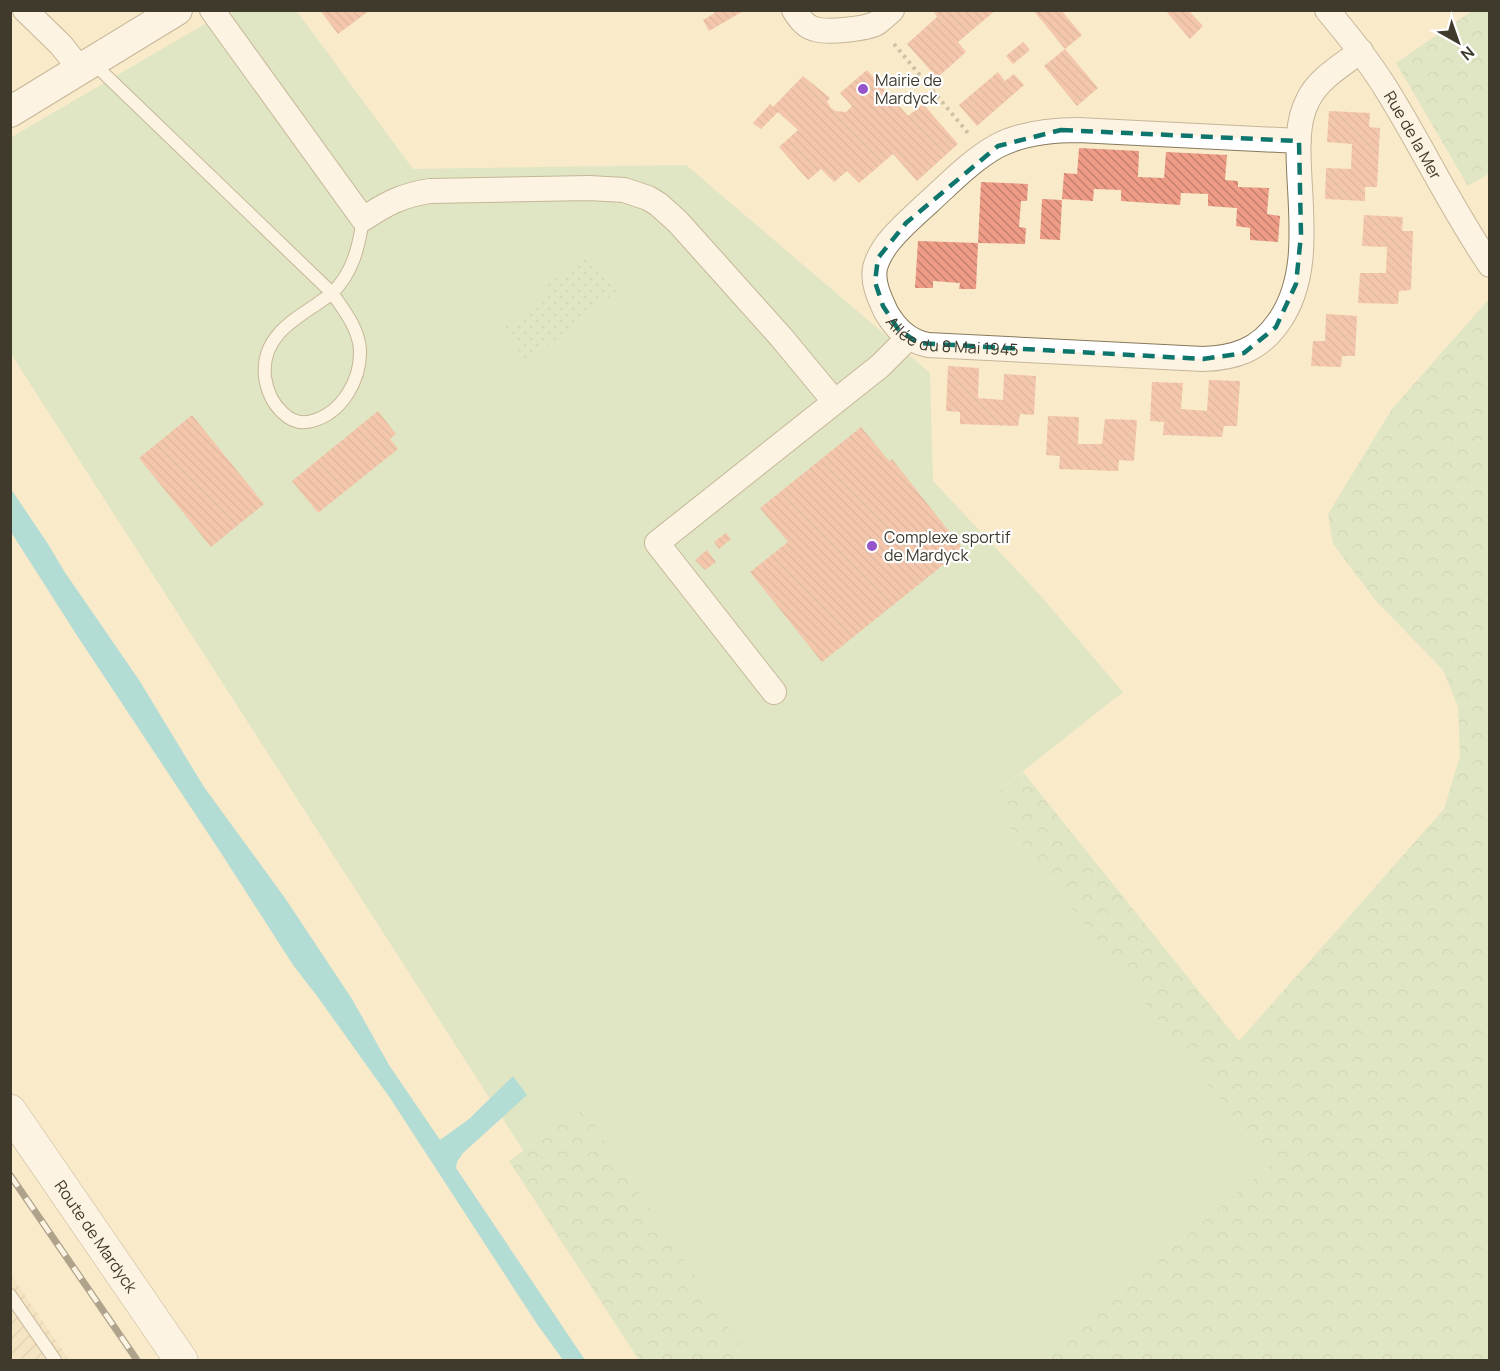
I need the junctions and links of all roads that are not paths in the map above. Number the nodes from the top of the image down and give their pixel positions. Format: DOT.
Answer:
graph roads {
  1 [pos="25,10"];
  2 [pos="177,10"];
  3 [pos="212,10"];
  4 [pos="794,10"];
  5 [pos="1327,10"];
  6 [pos="884,17"];
  7 [pos="1361,51"];
  8 [pos="85,65"];
  9 [pos="10,112"];
  10 [pos="1299,141"];
  11 [pos="363,219"];
  12 [pos="1490,265"];
  13 [pos="332,293"];
  14 [pos="908,338"];
  15 [pos="834,401"];
  16 [pos="774,692"];
  17 [pos="10,1111"];
  18 [pos="10,1295"];
  19 [pos="55,1360"];
  20 [pos="181,1360"];
  1 -- 8 [label="street"];
  2 -- 8 [label="street"];
  3 -- 11 [label="street"];
  4 -- 6 [label="street"];
  5 -- 7 [label="street, Rue de la Mer"];
  7 -- 10 [label="street, Allée du 8 Mai 1945"];
  7 -- 12 [label="street, Rue de la Mer"];
  8 -- 9 [label="street"];
  8 -- 13 [label="lane"];
  10 -- 14 [label="street, Allée du 8 Mai 1945"];
  10 -- 14 [label="street, Allée du 8 Mai 1945"];
  11 -- 13 [label="lane"];
  11 -- 15 [label="street"];
  13 -- 13 [label="lane"];
  14 -- 15 [label="street"];
  15 -- 16 [label="street"];
  17 -- 20 [label="main road, Route de Mardyck"];
  18 -- 19 [label="lane"];
}
